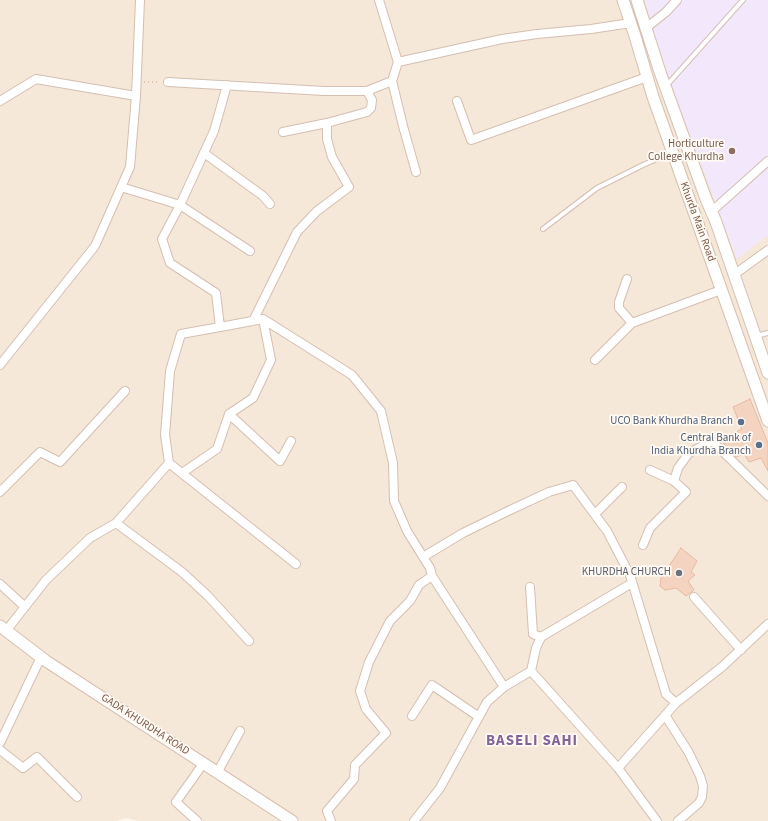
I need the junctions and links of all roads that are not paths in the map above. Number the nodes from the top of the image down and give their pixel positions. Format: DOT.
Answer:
graph roads {
  1 [pos="140,0"];
  2 [pos="379,0"];
  3 [pos="623,0"];
  4 [pos="637,0"];
  5 [pos="677,0"];
  6 [pos="743,0"];
  7 [pos="630,23"];
  8 [pos="646,28"];
  9 [pos="398,62"];
  10 [pos="647,77"];
  11 [pos="392,81"];
  12 [pos="168,82"];
  13 [pos="227,85"];
  14 [pos="665,87"];
  15 [pos="367,91"];
  16 [pos="136,96"];
  17 [pos="0,100"];
  18 [pos="457,101"];
  19 [pos="328,123"];
  20 [pos="283,132"];
  21 [pos="688,149"];
  22 [pos="672,152"];
  23 [pos="204,154"];
  24 [pos="768,161"];
  25 [pos="416,172"];
  26 [pos="121,187"];
  27 [pos="270,204"];
  28 [pos="180,205"];
  29 [pos="712,211"];
  30 [pos="543,229"];
  31 [pos="768,250"];
  32 [pos="250,251"];
  33 [pos="735,274"];
  34 [pos="627,279"];
  35 [pos="721,290"];
  36 [pos="264,319"];
  37 [pos="253,321"];
  38 [pos="632,323"];
  39 [pos="220,327"];
  40 [pos="768,333"];
  41 [pos="756,336"];
  42 [pos="595,360"];
  43 [pos="0,365"];
  44 [pos="768,373"];
  45 [pos="126,391"];
  46 [pos="228,414"];
  47 [pos="768,421"];
  48 [pos="291,441"];
  49 [pos="169,463"];
  50 [pos="650,470"];
  51 [pos="182,473"];
  52 [pos="674,481"];
  53 [pos="622,487"];
  54 [pos="0,492"];
  55 [pos="768,496"];
  56 [pos="595,514"];
  57 [pos="116,522"];
  58 [pos="643,545"];
  59 [pos="423,557"];
  60 [pos="296,564"];
  61 [pos="432,576"];
  62 [pos="632,583"];
  63 [pos="0,584"];
  64 [pos="530,587"];
  65 [pos="694,597"];
  66 [pos="25,607"];
  67 [pos="768,624"];
  68 [pos="3,628"];
  69 [pos="541,637"];
  70 [pos="249,641"];
  71 [pos="741,650"];
  72 [pos="41,657"];
  73 [pos="531,671"];
  74 [pos="504,686"];
  75 [pos="676,703"];
  76 [pos="412,716"];
  77 [pos="665,716"];
  78 [pos="479,717"];
  79 [pos="240,731"];
  80 [pos="0,743"];
  81 [pos="0,750"];
  82 [pos="203,764"];
  83 [pos="618,768"];
  84 [pos="217,773"];
  85 [pos="77,797"];
  86 [pos="198,821"];
  87 [pos="292,821"];
  88 [pos="331,821"];
  89 [pos="414,821"];
  90 [pos="657,821"];
  91 [pos="678,821"];
  1 -- 16 [label="street"];
  2 -- 9 [label="street"];
  3 -- 7 [label="main road, Khurda Main Road"];
  4 -- 8 [label="main road, Khurda Main Road"];
  5 -- 8 [label="street"];
  6 -- 14 [label="lane"];
  7 -- 9 [label="street"];
  7 -- 10 [label="main road, Khurda Main Road"];
  8 -- 14 [label="main road, Khurda Main Road"];
  9 -- 11 [label="street"];
  10 -- 18 [label="street"];
  10 -- 22 [label="main road, Khurda Main Road"];
  11 -- 15 [label="street"];
  11 -- 25 [label="street"];
  12 -- 13 [label="street"];
  13 -- 15 [label="street"];
  13 -- 23 [label="street"];
  14 -- 21 [label="main road, Khurda Main Road"];
  15 -- 19 [label="street"];
  16 -- 17 [label="street"];
  16 -- 26 [label="street"];
  19 -- 20 [label="street"];
  19 -- 37 [label="street"];
  21 -- 22 [label="main road"];
  21 -- 29 [label="main road, Khurda Main Road"];
  22 -- 30 [label="lane"];
  22 -- 35 [label="main road, Khurda Main Road"];
  23 -- 27 [label="street"];
  23 -- 28 [label="street"];
  24 -- 29 [label="street"];
  26 -- 28 [label="street"];
  26 -- 43 [label="street"];
  28 -- 32 [label="street"];
  28 -- 39 [label="street"];
  29 -- 33 [label="main road, Khurda Main Road"];
  31 -- 33 [label="street"];
  33 -- 41 [label="main road, Khurda Main Road"];
  34 -- 38 [label="street"];
  35 -- 38 [label="street"];
  35 -- 47 [label="main road, Khurda Main Road"];
  36 -- 37 [label="street"];
  36 -- 46 [label="street"];
  36 -- 59 [label="street"];
  37 -- 39 [label="street"];
  38 -- 42 [label="street"];
  39 -- 49 [label="street"];
  40 -- 41 [label="lane"];
  41 -- 44 [label="main road, Khurda Main Road"];
  45 -- 54 [label="street"];
  46 -- 48 [label="street"];
  46 -- 51 [label="street"];
  49 -- 51 [label="street"];
  49 -- 57 [label="street"];
  50 -- 52 [label="street"];
  51 -- 60 [label="street"];
  52 -- 55 [label="street"];
  52 -- 58 [label="street"];
  53 -- 56 [label="street"];
  56 -- 59 [label="street"];
  56 -- 62 [label="street"];
  57 -- 66 [label="street"];
  57 -- 70 [label="street"];
  59 -- 61 [label="street"];
  61 -- 74 [label="street"];
  61 -- 88 [label="street"];
  62 -- 69 [label="street"];
  62 -- 75 [label="street"];
  63 -- 66 [label="street"];
  64 -- 69 [label="street"];
  65 -- 71 [label="street"];
  66 -- 68 [label="street"];
  67 -- 71 [label="street"];
  68 -- 72 [label="main road, GADA KHURDHA ROAD"];
  69 -- 73 [label="street"];
  71 -- 75 [label="street"];
  72 -- 80 [label="street"];
  72 -- 82 [label="main road, GADA KHURDHA ROAD"];
  73 -- 74 [label="street"];
  73 -- 83 [label="street"];
  74 -- 78 [label="street"];
  75 -- 77 [label="street"];
  76 -- 78 [label="street"];
  77 -- 83 [label="street"];
  77 -- 91 [label="street"];
  78 -- 89 [label="street"];
  79 -- 84 [label="street"];
  81 -- 85 [label="street"];
  82 -- 84 [label="main road, GADA KHURDHA ROAD"];
  82 -- 86 [label="street"];
  83 -- 90 [label="street"];
  84 -- 87 [label="main road, GADA KHURDHA ROAD"];
}
